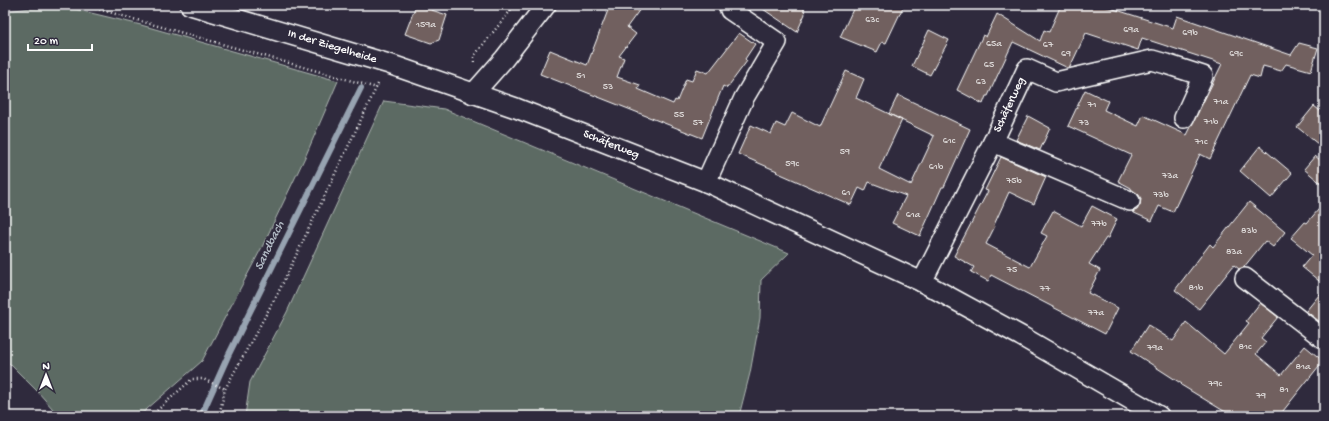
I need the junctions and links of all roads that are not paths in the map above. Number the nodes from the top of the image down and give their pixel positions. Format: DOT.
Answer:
graph roads {
  1 [pos="190,5"];
  2 [pos="546,5"];
  3 [pos="730,10"];
  4 [pos="473,94"];
  5 [pos="516,108"];
  6 [pos="1184,118"];
  7 [pos="993,142"];
  8 [pos="706,182"];
  9 [pos="1130,200"];
  10 [pos="1245,278"];
  11 [pos="922,282"];
  12 [pos="1324,339"];
  13 [pos="1160,416"];
  1 -- 4 [label="street, In der Ziegelheide"];
  2 -- 4 [label="street"];
  3 -- 8 [label="street"];
  4 -- 5 [label="street, In der Ziegelheide"];
  5 -- 8 [label="street, Schäferweg"];
  6 -- 7 [label="street, Schäferweg"];
  7 -- 9 [label="street"];
  7 -- 11 [label="street, Schäferweg"];
  8 -- 11 [label="street, Schäferweg"];
  10 -- 12 [label="street"];
  11 -- 13 [label="street, Schäferweg"];
}
